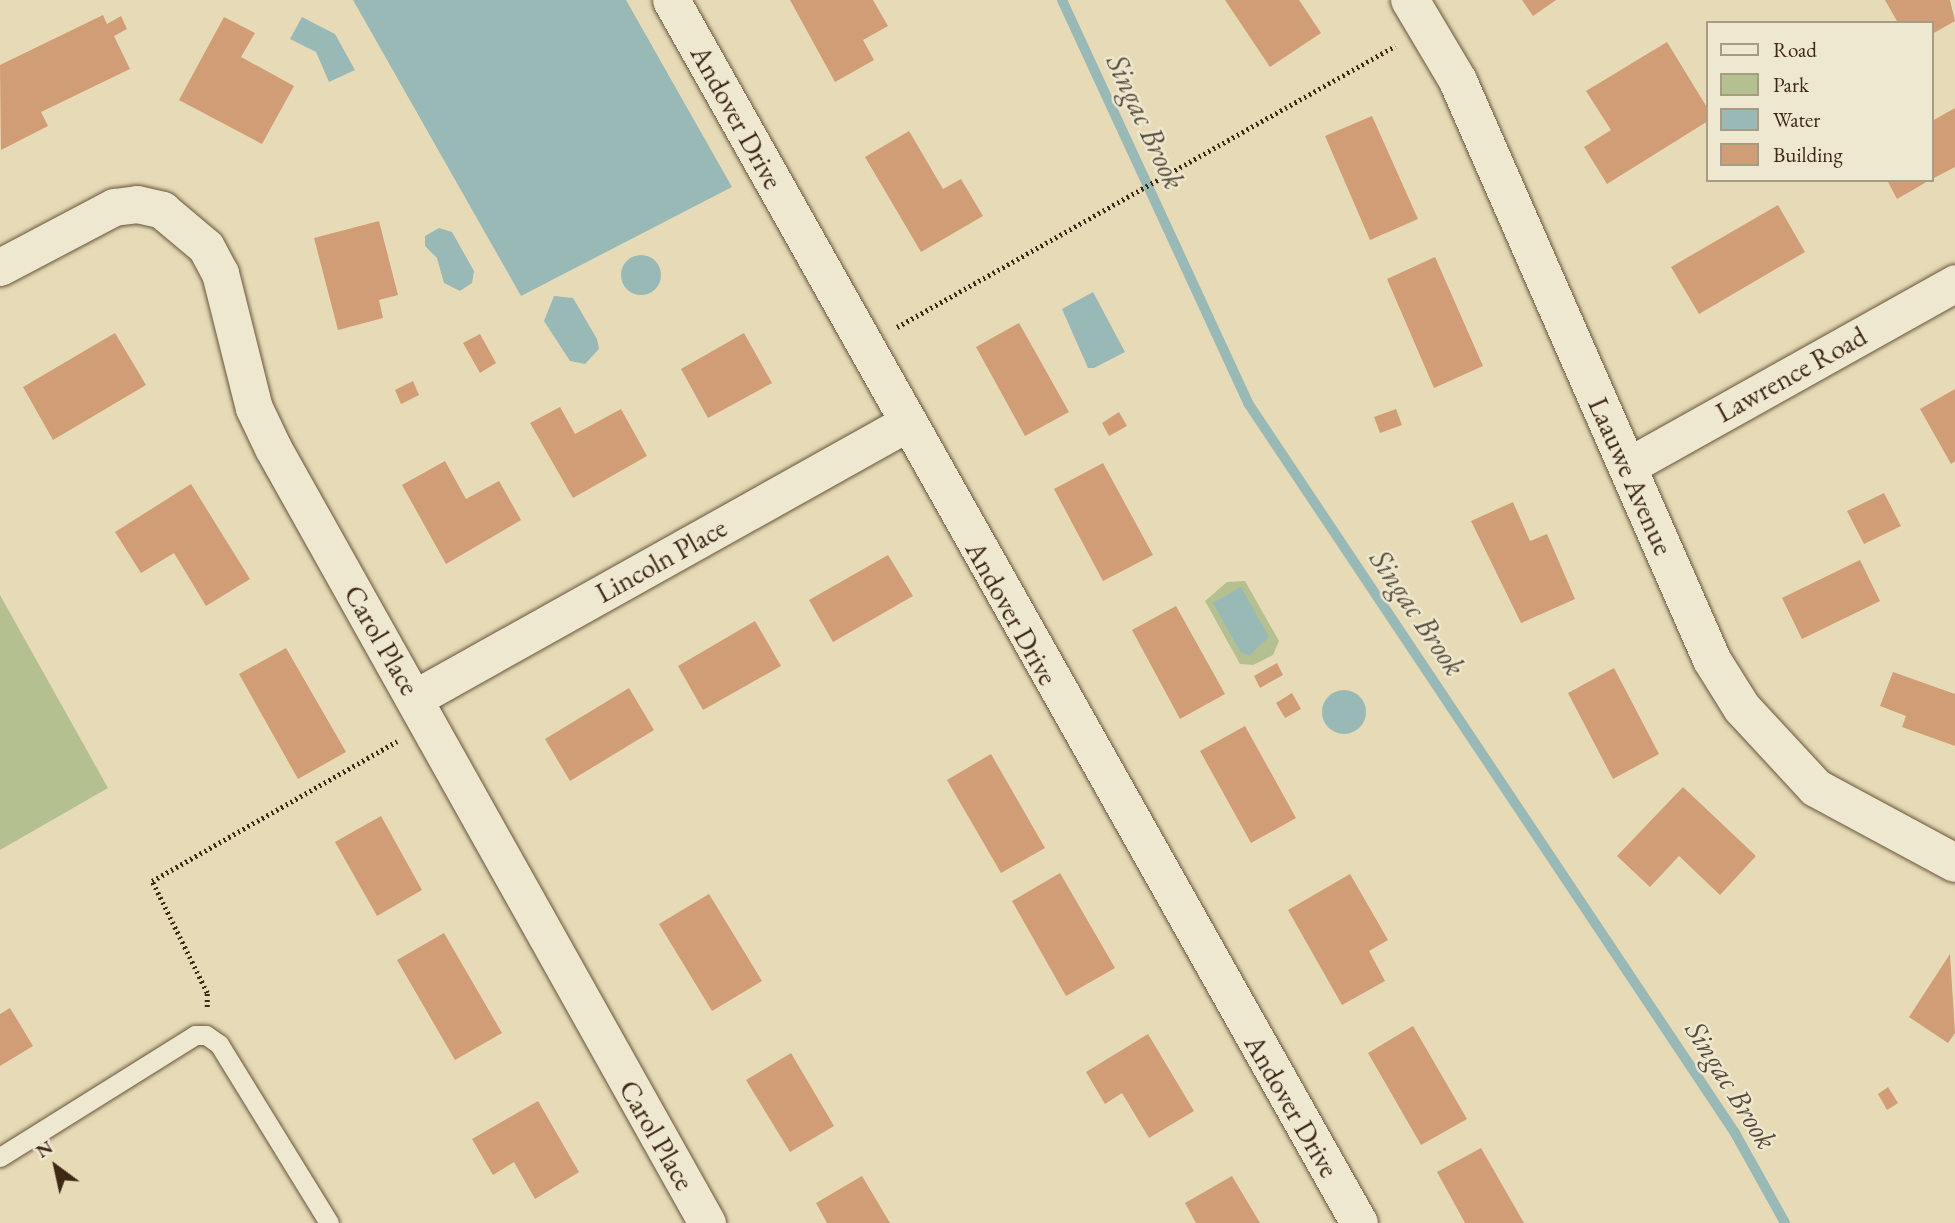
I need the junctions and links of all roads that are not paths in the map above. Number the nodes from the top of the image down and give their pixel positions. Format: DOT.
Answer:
graph roads {
  1 [pos="671,0"];
  2 [pos="1410,0"];
  3 [pos="0,267"];
  4 [pos="1955,283"];
  5 [pos="907,423"];
  6 [pos="1628,466"];
  7 [pos="422,710"];
  8 [pos="1955,863"];
  9 [pos="0,1157"];
  10 [pos="329,1223"];
  11 [pos="708,1223"];
  12 [pos="1359,1223"];
  1 -- 5 [label="street, Andover Drive"];
  2 -- 6 [label="street, Laauwe Avenue"];
  3 -- 7 [label="street, Carol Place"];
  4 -- 6 [label="street, Lawrence Road"];
  5 -- 7 [label="street, Lincoln Place"];
  5 -- 12 [label="street, Andover Drive"];
  6 -- 8 [label="street, Laauwe Avenue"];
  7 -- 11 [label="street, Carol Place"];
  9 -- 10 [label="lane"];
}
